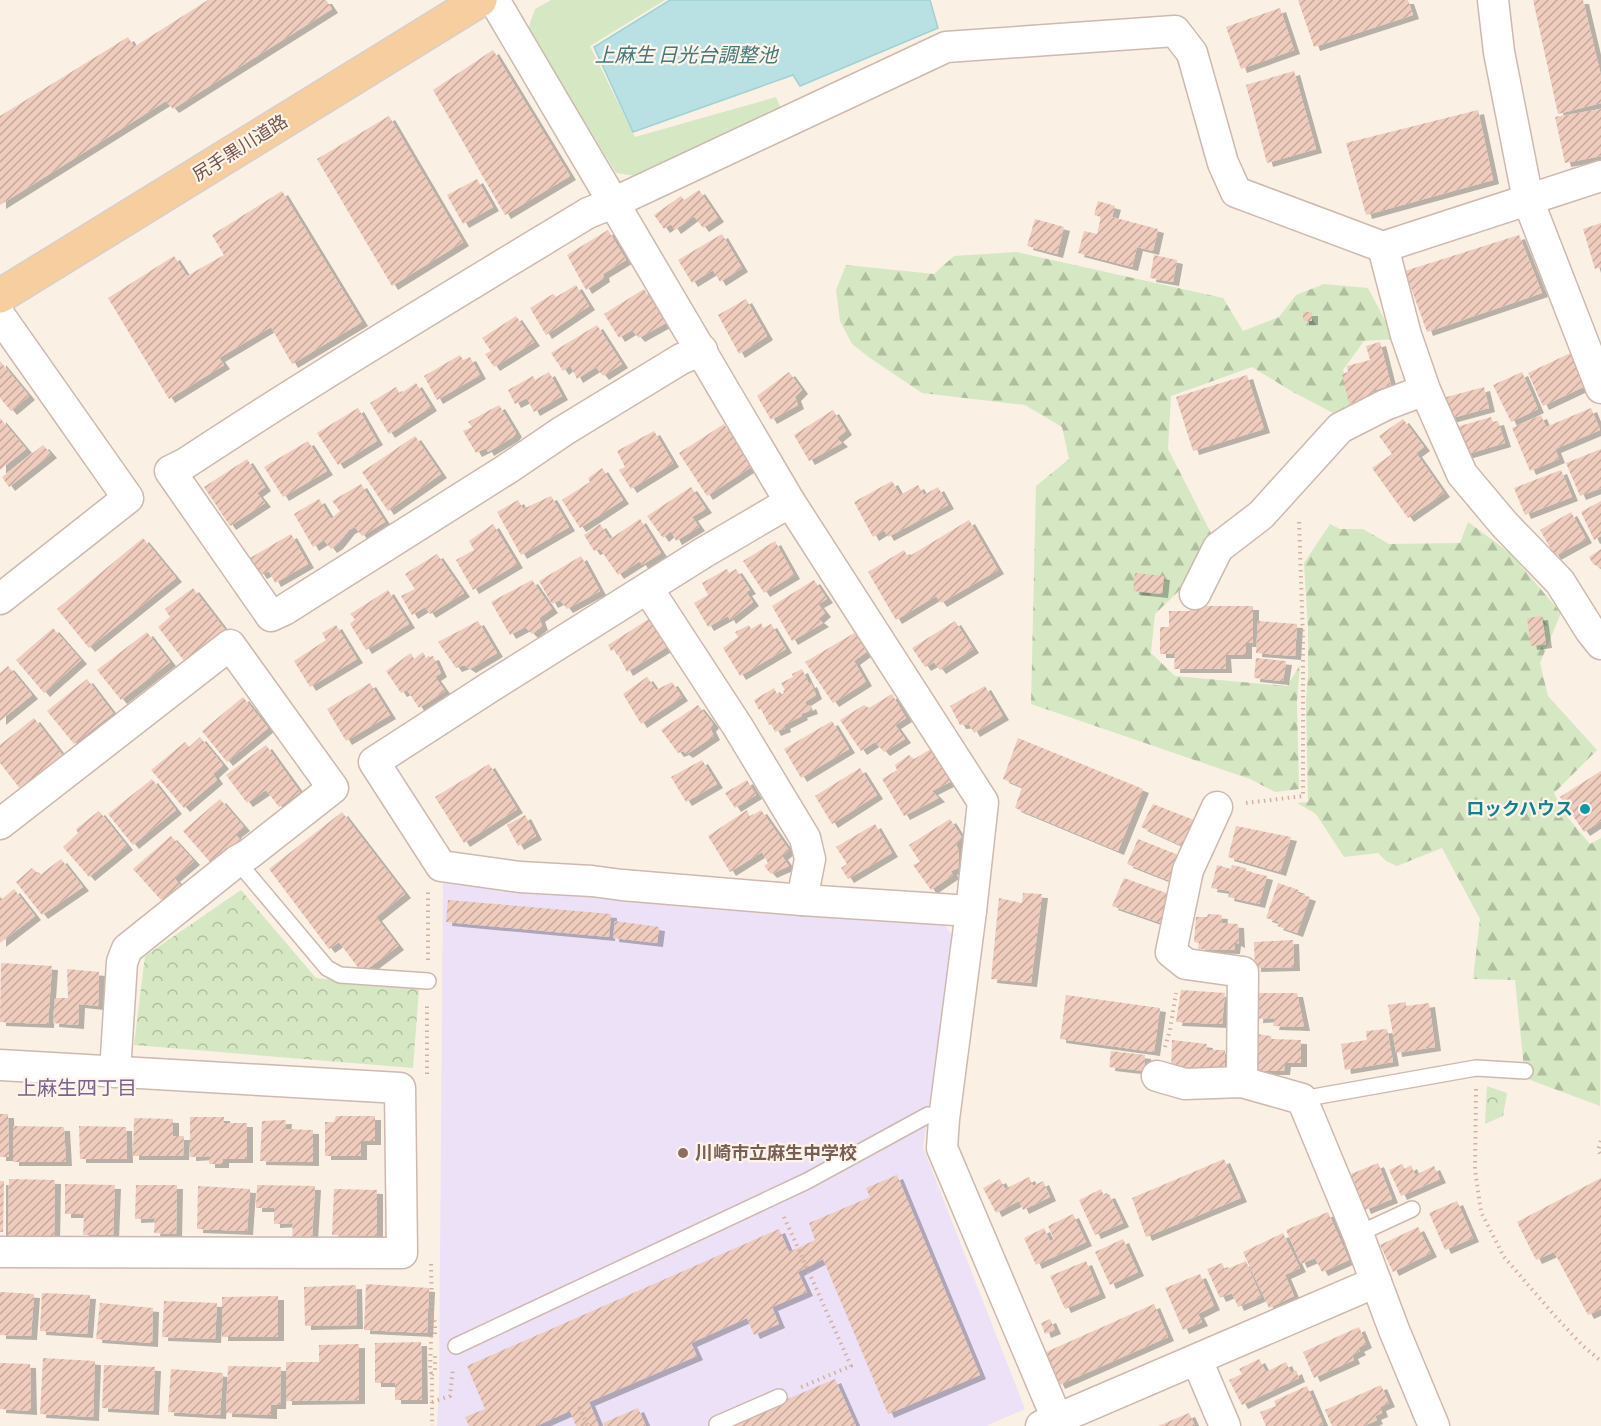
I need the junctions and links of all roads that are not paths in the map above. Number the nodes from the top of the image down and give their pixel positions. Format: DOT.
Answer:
graph roads {
  1 [pos="480,0"];
  2 [pos="494,0"];
  3 [pos="1493,0"];
  4 [pos="1601,176"];
  5 [pos="1528,200"];
  6 [pos="613,203"];
  7 [pos="1383,247"];
  8 [pos="0,296"];
  9 [pos="0,316"];
  10 [pos="702,350"];
  11 [pos="1601,388"];
  12 [pos="1425,390"];
  13 [pos="790,502"];
  14 [pos="648,589"];
  15 [pos="1195,594"];
  16 [pos="0,599"];
  17 [pos="1601,644"];
  18 [pos="1217,807"];
  19 [pos="0,824"];
  20 [pos="237,861"];
  21 [pos="801,900"];
  22 [pos="971,911"];
  23 [pos="428,981"];
  24 [pos="0,1065"];
  25 [pos="1525,1071"];
  26 [pos="115,1072"];
  27 [pos="1157,1076"];
  28 [pos="1242,1082"];
  29 [pos="1302,1099"];
  30 [pos="944,1119"];
  31 [pos="1412,1209"];
  32 [pos="1358,1234"];
  33 [pos="0,1252"];
  34 [pos="1376,1282"];
  35 [pos="456,1346"];
  36 [pos="1197,1360"];
  37 [pos="779,1397"];
  38 [pos="1049,1423"];
  39 [pos="717,1424"];
  40 [pos="1225,1426"];
  41 [pos="1434,1426"];
  1 -- 8 [label="main road, 尻手黒川道路"];
  2 -- 6 [label="street"];
  3 -- 5 [label="street"];
  4 -- 5 [label="street"];
  5 -- 7 [label="street"];
  5 -- 11 [label="street"];
  6 -- 7 [label="street"];
  6 -- 10 [label="street"];
  6 -- 10 [label="street"];
  7 -- 12 [label="street"];
  9 -- 16 [label="street"];
  10 -- 13 [label="street"];
  12 -- 15 [label="street"];
  12 -- 17 [label="street"];
  13 -- 14 [label="street"];
  13 -- 22 [label="street"];
  14 -- 21 [label="street"];
  14 -- 21 [label="street"];
  18 -- 28 [label="street"];
  19 -- 20 [label="street"];
  20 -- 23 [label="lane"];
  20 -- 26 [label="street"];
  21 -- 22 [label="street"];
  22 -- 30 [label="street"];
  24 -- 26 [label="street"];
  25 -- 29 [label="lane"];
  26 -- 33 [label="street"];
  27 -- 28 [label="street"];
  28 -- 29 [label="street"];
  29 -- 32 [label="street"];
  30 -- 35 [label="lane"];
  30 -- 38 [label="street"];
  31 -- 32 [label="lane"];
  32 -- 34 [label="street"];
  34 -- 36 [label="street"];
  34 -- 41 [label="street"];
  36 -- 38 [label="street"];
  36 -- 40 [label="street"];
  37 -- 39 [label="lane"];
}
